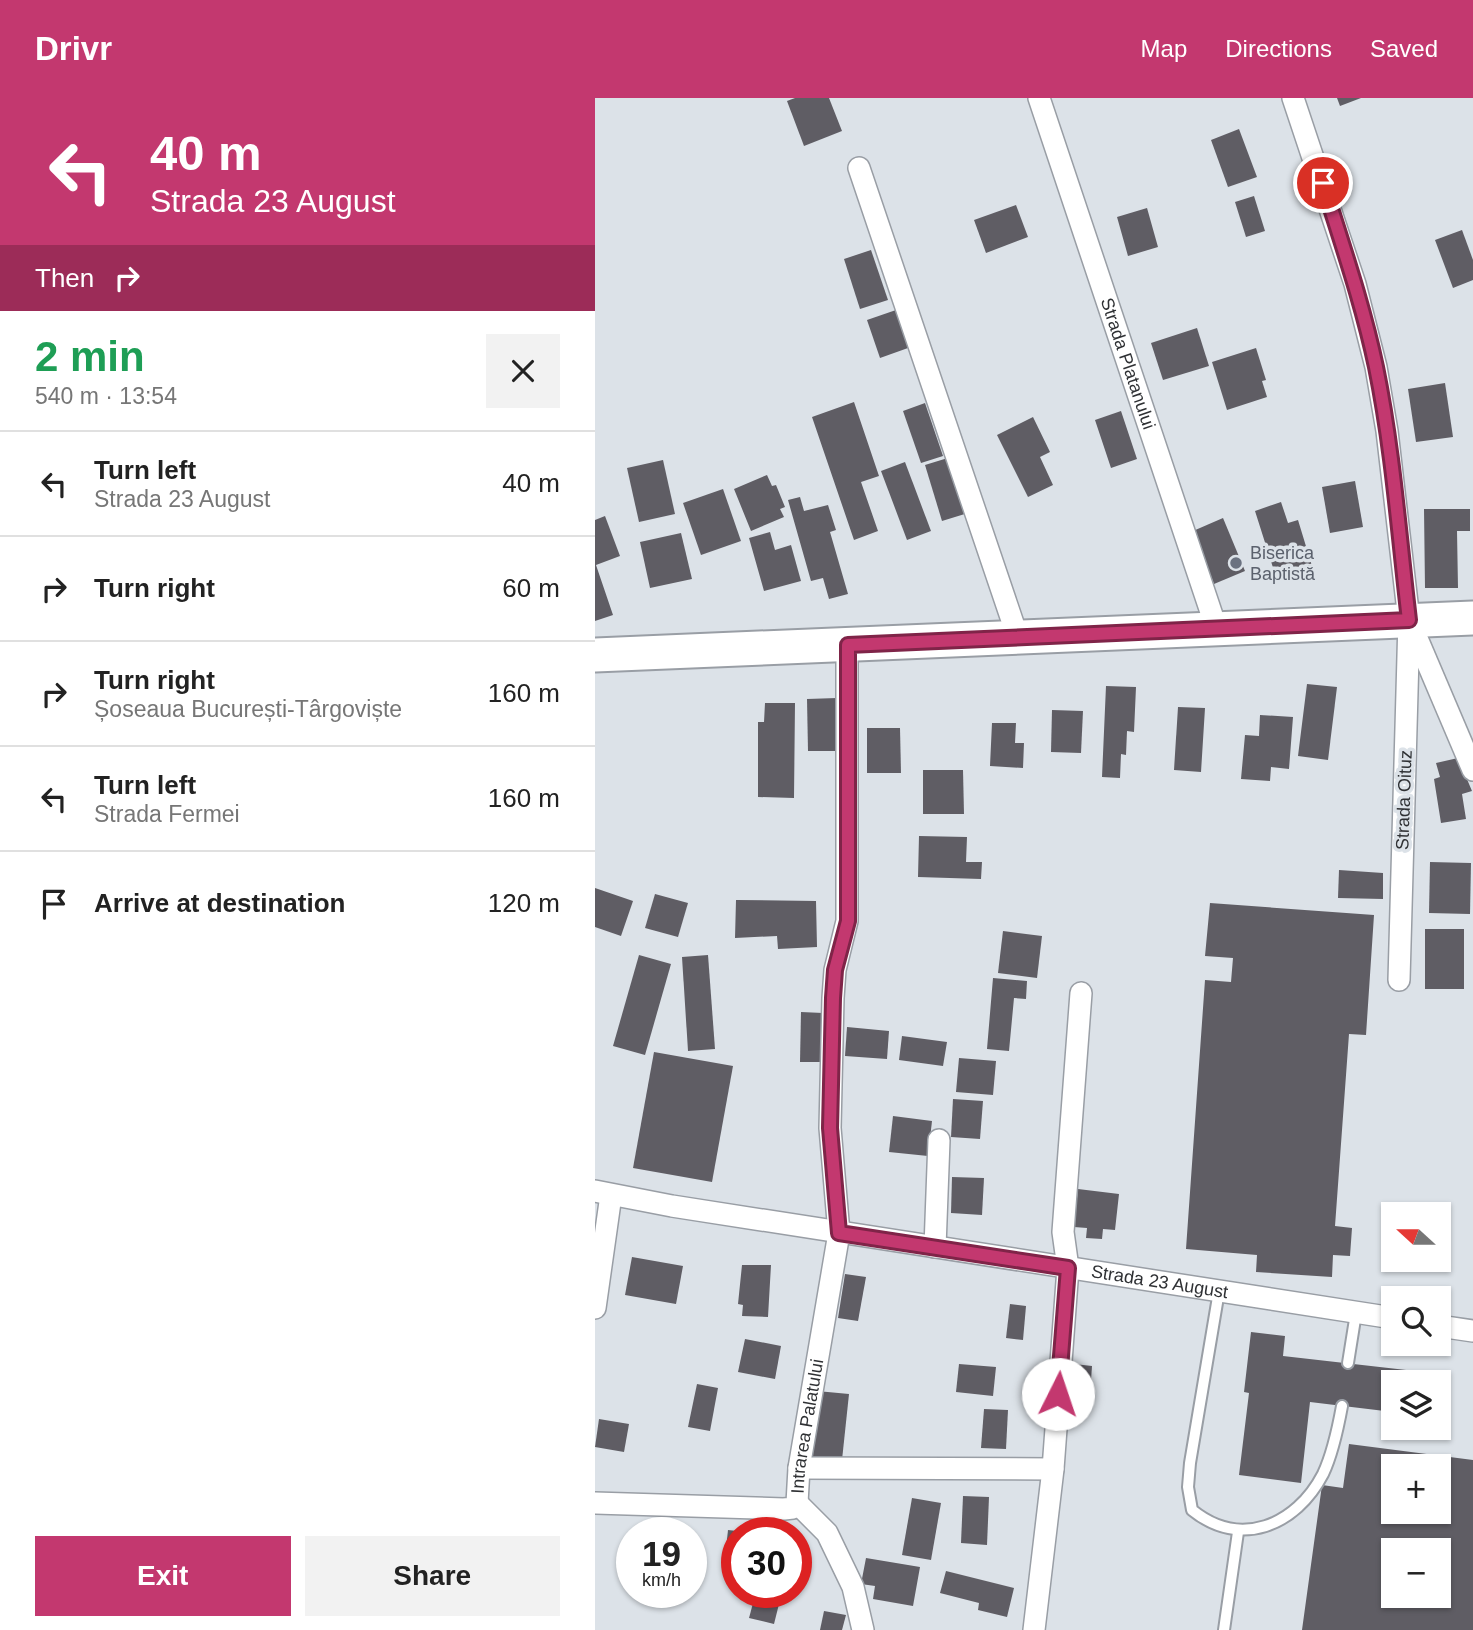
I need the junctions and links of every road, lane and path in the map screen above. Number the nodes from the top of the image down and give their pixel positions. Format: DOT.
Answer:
graph roads {
  1 [pos="1039,98"];
  2 [pos="1293,98"];
  3 [pos="859,168"];
  4 [pos="1473,618"];
  5 [pos="1409,620"];
  6 [pos="1217,631"];
  7 [pos="1018,638"];
  8 [pos="848,645"];
  9 [pos="595,655"];
  10 [pos="1473,770"];
  11 [pos="1399,980"];
  12 [pos="1081,993"];
  13 [pos="939,1140"];
  14 [pos="603,1193"];
  15 [pos="839,1233"];
  16 [pos="935,1247"];
  17 [pos="1068,1268"];
  18 [pos="1219,1291"];
  19 [pos="595,1308"];
  20 [pos="1356,1313"];
  21 [pos="1381,1316"];
  22 [pos="1451,1328"];
  23 [pos="1473,1331"];
  24 [pos="1348,1363"];
  25 [pos="1342,1406"];
  26 [pos="799,1468"];
  27 [pos="1053,1469"];
  28 [pos="595,1503"];
  29 [pos="797,1503"];
  30 [pos="1238,1532"];
  31 [pos="863,1630"];
  32 [pos="1034,1630"];
  33 [pos="1224,1630"];
  1 -- 6 [label="street, Strada Platanului"];
  2 -- 5 [label="street"];
  3 -- 7 [label="street"];
  4 -- 5 [label="main road"];
  5 -- 6 [label="main road"];
  5 -- 10 [label="street"];
  5 -- 11 [label="street, Strada Oituz"];
  6 -- 7 [label="main road"];
  7 -- 8 [label="main road"];
  8 -- 9 [label="main road"];
  8 -- 15 [label="street, Intrarea Palatului"];
  12 -- 17 [label="street"];
  13 -- 16 [label="street"];
  14 -- 15 [label="street, Strada 23 August"];
  14 -- 19 [label="street"];
  15 -- 16 [label="street, Strada 23 August"];
  15 -- 26 [label="street, Intrarea Palatului"];
  16 -- 17 [label="street, Strada 23 August"];
  17 -- 18 [label="street, Strada 23 August"];
  17 -- 27 [label="street"];
  18 -- 20 [label="street, Strada 23 August"];
  18 -- 30 [label="lane"];
  20 -- 21 [label="street, Strada 23 August"];
  20 -- 24 [label="lane"];
  22 -- 23 [label="street"];
  25 -- 30 [label="lane"];
  26 -- 27 [label="street"];
  26 -- 29 [label="street, Intrarea Palatului"];
  27 -- 32 [label="street"];
  28 -- 29 [label="street, Intrarea Palatului"];
  29 -- 31 [label="street"];
  30 -- 33 [label="lane"];
}
